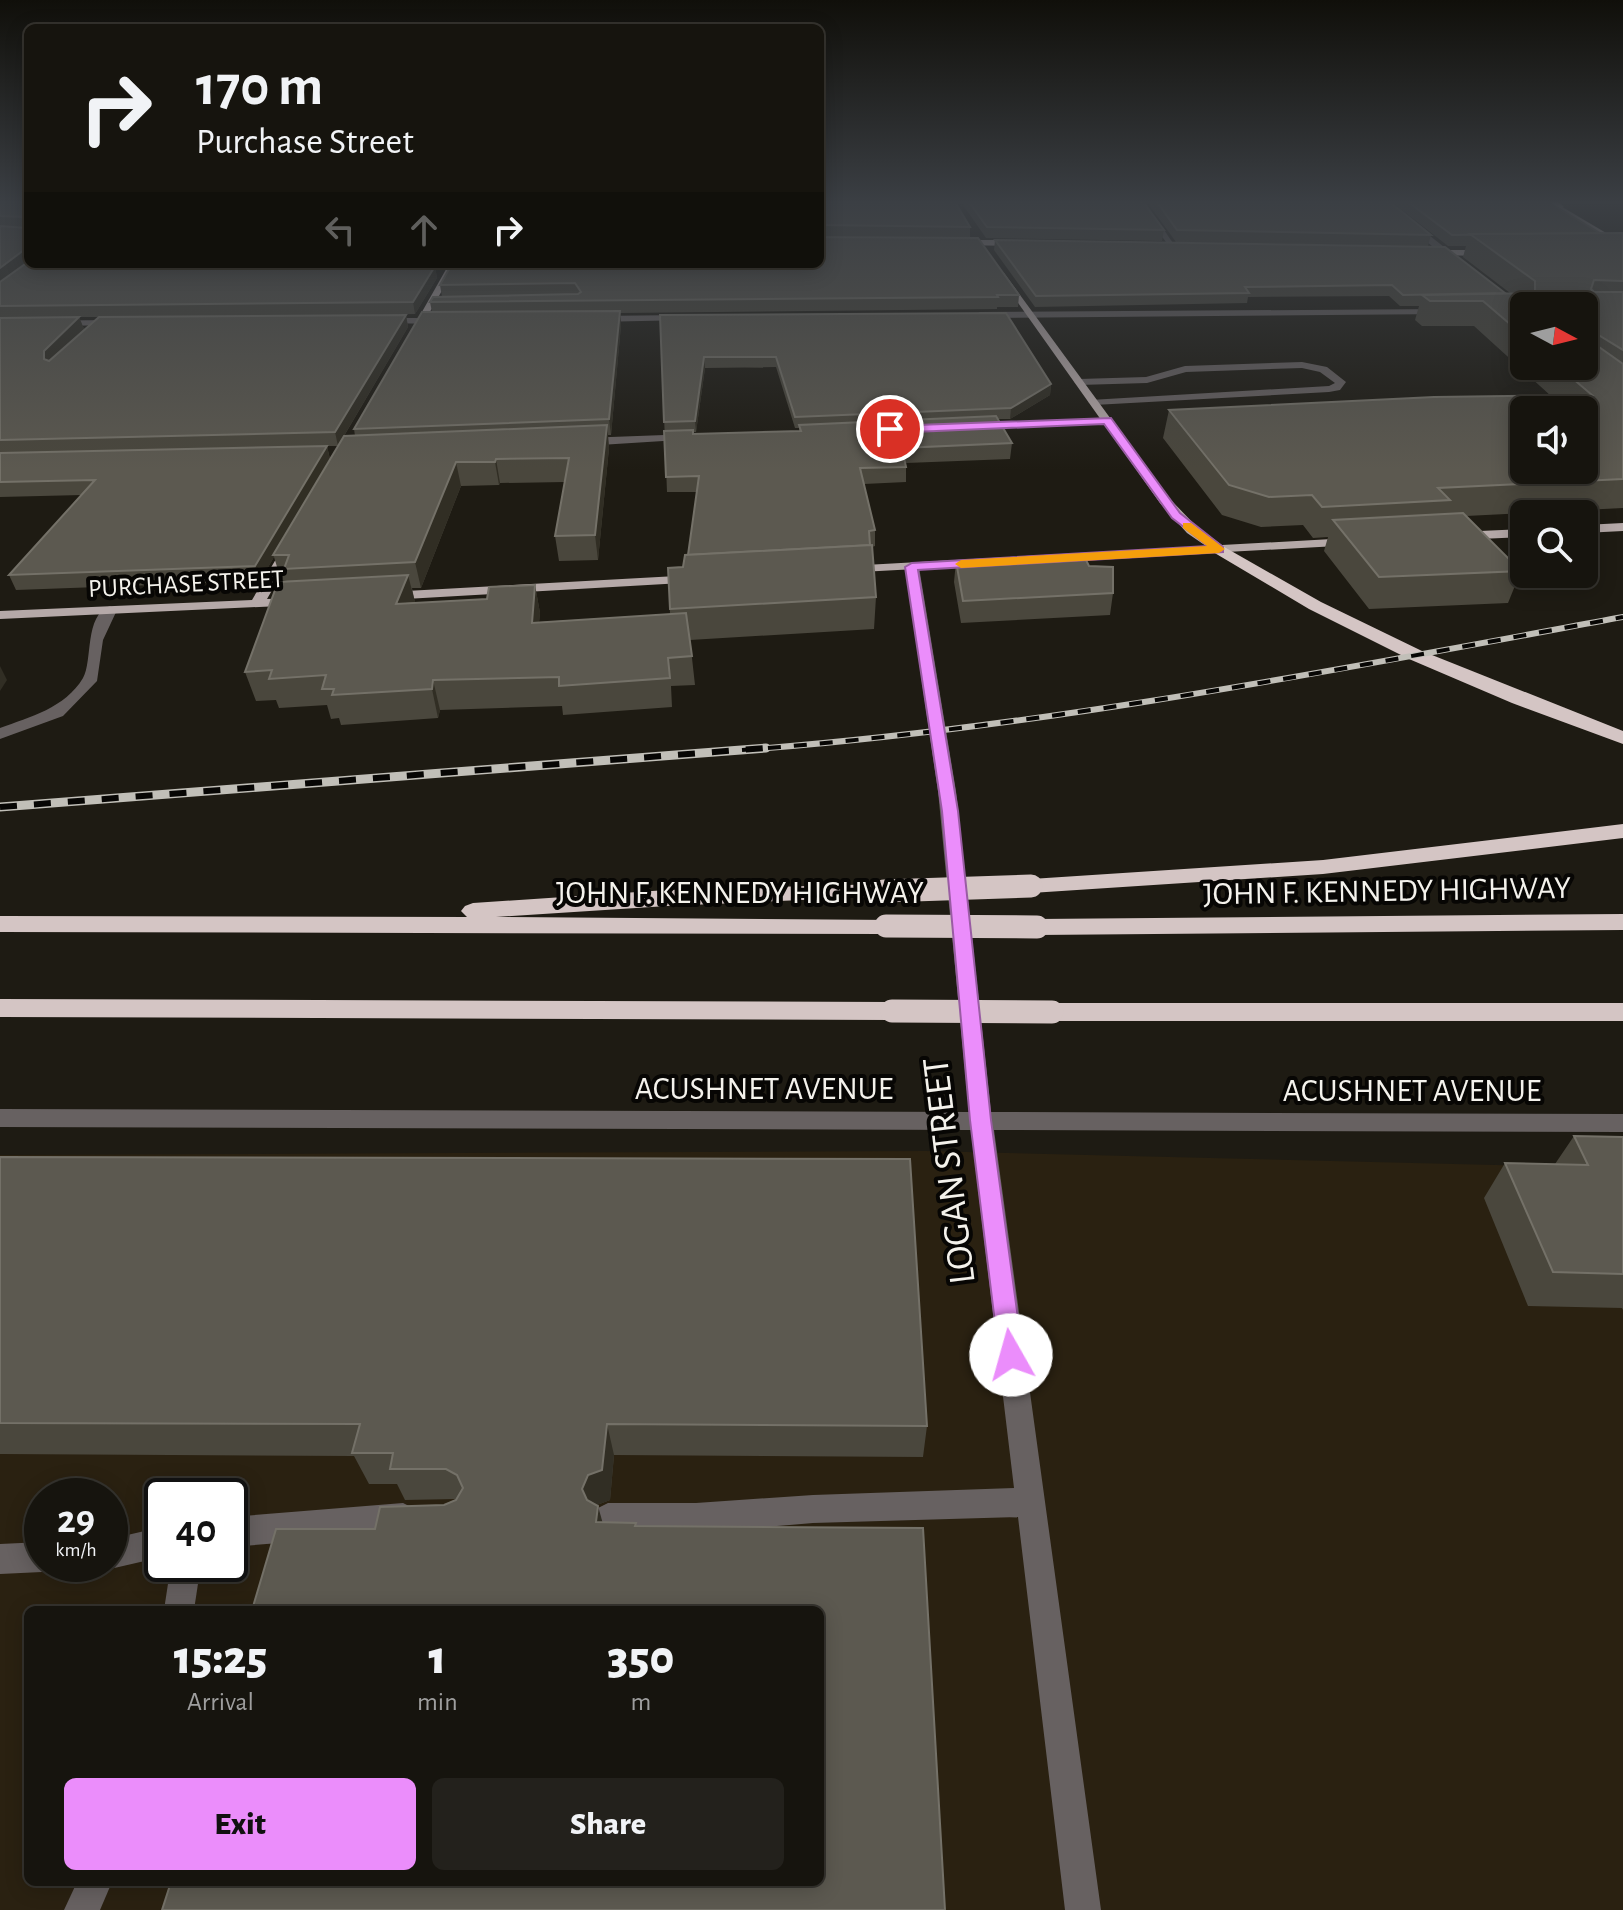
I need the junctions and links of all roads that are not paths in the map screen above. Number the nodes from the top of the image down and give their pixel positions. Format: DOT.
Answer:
graph roads {
  1 [pos="436,291"];
  2 [pos="1015,291"];
  3 [pos="430,303"];
  4 [pos="445,303"];
  5 [pos="1457,312"];
  6 [pos="969,315"];
  7 [pos="1032,315"];
  8 [pos="701,318"];
  9 [pos="576,319"];
  10 [pos="373,321"];
  11 [pos="420,321"];
  12 [pos="451,321"];
  13 [pos="128,322"];
  14 [pos="100,323"];
  15 [pos="0,324"];
  16 [pos="89,334"];
  17 [pos="405,347"];
  18 [pos="1158,376"];
  19 [pos="1079,382"];
  20 [pos="1178,397"];
  21 [pos="1094,402"];
  22 [pos="1107,421"];
  23 [pos="967,426"];
  24 [pos="703,437"];
  25 [pos="566,443"];
  26 [pos="1623,527"];
  27 [pos="1598,528"];
  28 [pos="1510,534"];
  29 [pos="297,535"];
  30 [pos="1447,537"];
  31 [pos="1371,541"];
  32 [pos="1219,549"];
  33 [pos="912,567"];
  34 [pos="832,571"];
  35 [pos="704,578"];
  36 [pos="369,597"];
  37 [pos="305,601"];
  38 [pos="257,604"];
  39 [pos="110,610"];
  40 [pos="0,615"];
  41 [pos="0,734"];
  42 [pos="1623,738"];
  43 [pos="1623,831"];
  44 [pos="1623,922"];
  45 [pos="0,924"];
  46 [pos="308,925"];
  47 [pos="0,1008"];
  48 [pos="1623,1012"];
  49 [pos="0,1118"];
  50 [pos="981,1120"];
  51 [pos="1623,1123"];
  52 [pos="1030,1502"];
  53 [pos="429,1517"];
  54 [pos="608,1518"];
  55 [pos="248,1531"];
  56 [pos="24,1558"];
  57 [pos="0,1559"];
  58 [pos="183,1582"];
  59 [pos="180,1606"];
  60 [pos="93,1886"];
  61 [pos="82,1910"];
  62 [pos="1083,1910"];
  1 -- 3 [label="main road"];
  2 -- 7 [label="main road"];
  3 -- 4 [label="street"];
  3 -- 11 [label="main road"];
  5 -- 7 [label="street"];
  6 -- 7 [label="street"];
  7 -- 19 [label="main road"];
  8 -- 9 [label="street"];
  10 -- 11 [label="street"];
  11 -- 12 [label="street"];
  11 -- 17 [label="main road"];
  13 -- 14 [label="street"];
  14 -- 15 [label="street"];
  14 -- 16 [label="street"];
  18 -- 19 [label="street"];
  18 -- 20 [label="street"];
  18 -- 20 [label="street"];
  19 -- 21 [label="main road"];
  20 -- 21 [label="street"];
  21 -- 22 [label="main road"];
  22 -- 23 [label="street"];
  22 -- 32 [label="main road"];
  24 -- 25 [label="street"];
  26 -- 27 [label="main road"];
  28 -- 30 [label="main road"];
  29 -- 38 [label="main road"];
  31 -- 32 [label="main road"];
  32 -- 33 [label="main road"];
  32 -- 42 [label="highway"];
  33 -- 34 [label="main road"];
  33 -- 50 [label="street, LOGAN STREET"];
  35 -- 36 [label="main road"];
  37 -- 38 [label="main road, PURCHASE STREET"];
  38 -- 39 [label="main road, PURCHASE STREET"];
  39 -- 40 [label="main road, PURCHASE STREET"];
  39 -- 41 [label="street"];
  43 -- 46 [label="highway, bridge"];
  44 -- 46 [label="highway, JOHN F. KENNEDY HIGHWAY, bridge"];
  45 -- 46 [label="highway, JOHN F. KENNEDY HIGHWAY"];
  47 -- 48 [label="highway, bridge"];
  49 -- 50 [label="street, ACUSHNET AVENUE"];
  50 -- 51 [label="street, ACUSHNET AVENUE"];
  50 -- 52 [label="street, LOGAN STREET"];
  52 -- 54 [label="street"];
  52 -- 62 [label="street, LOGAN STREET"];
  53 -- 55 [label="street"];
  56 -- 57 [label="street"];
  58 -- 59 [label="street"];
  60 -- 61 [label="street"];
}
